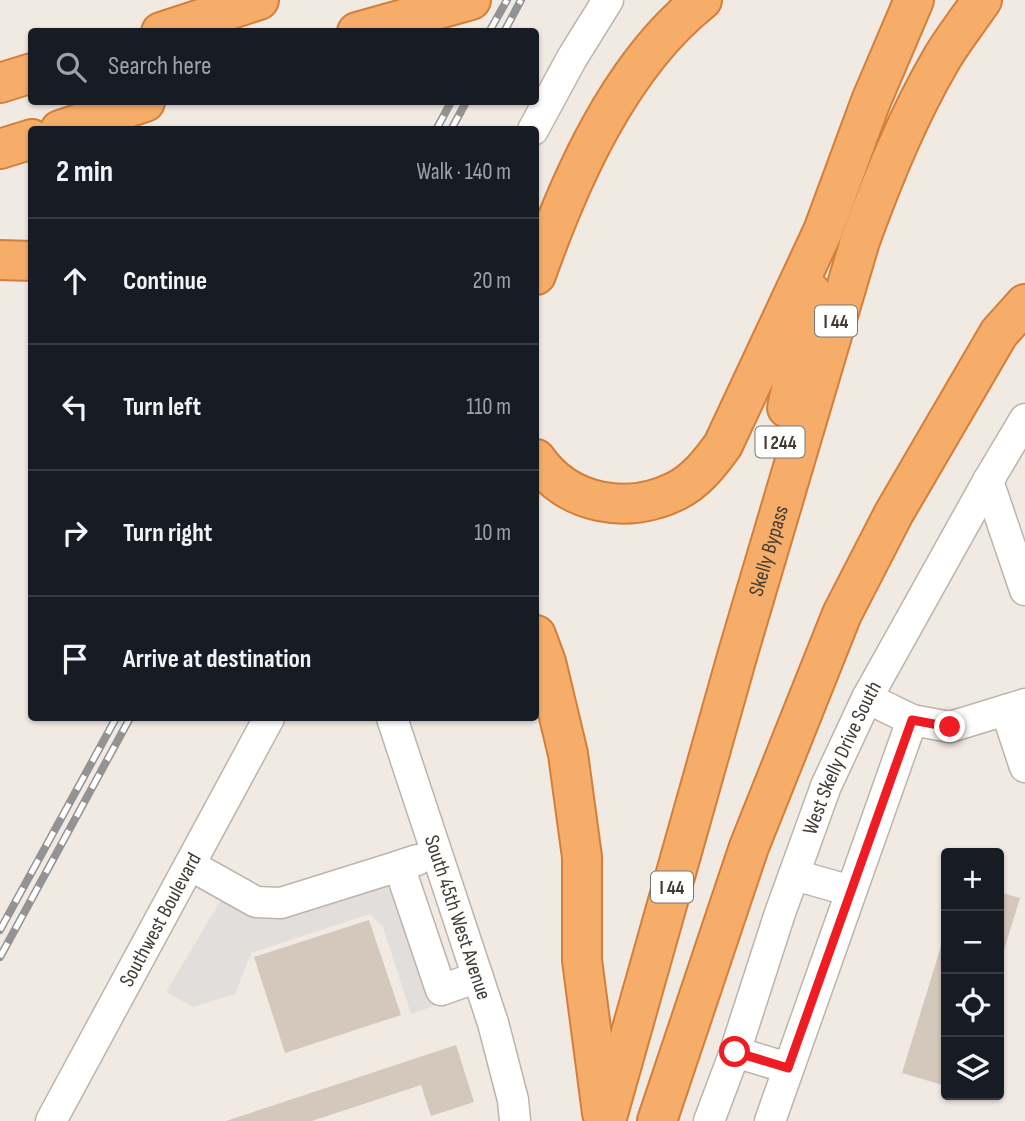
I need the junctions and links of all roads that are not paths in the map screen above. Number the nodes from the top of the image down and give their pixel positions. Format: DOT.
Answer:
graph roads {
  1 [pos="259,0"];
  2 [pos="471,0"];
  3 [pos="608,0"];
  4 [pos="702,0"];
  5 [pos="914,0"];
  6 [pos="982,0"];
  7 [pos="173,28"];
  8 [pos="371,28"];
  9 [pos="28,74"];
  10 [pos="0,83"];
  11 [pos="136,105"];
  12 [pos="72,126"];
  13 [pos="535,126"];
  14 [pos="28,140"];
  15 [pos="0,149"];
  16 [pos="823,231"];
  17 [pos="0,260"];
  18 [pos="28,261"];
  19 [pos="539,267"];
  20 [pos="1025,281"];
  21 [pos="1025,304"];
  22 [pos="999,333"];
  23 [pos="1025,419"];
  24 [pos="539,462"];
  25 [pos="988,481"];
  26 [pos="1025,590"];
  27 [pos="539,643"];
  28 [pos="738,653"];
  29 [pos="867,698"];
  30 [pos="1016,707"];
  31 [pos="912,720"];
  32 [pos="267,721"];
  33 [pos="393,721"];
  34 [pos="1025,767"];
  35 [pos="437,853"];
  36 [pos="190,865"];
  37 [pos="399,866"];
  38 [pos="795,875"];
  39 [pos="851,891"];
  40 [pos="478,977"];
  41 [pos="735,1052"];
  42 [pos="788,1068"];
  43 [pos="509,1120"];
  44 [pos="51,1121"];
  45 [pos="605,1121"];
  46 [pos="657,1121"];
  47 [pos="709,1121"];
  48 [pos="770,1121"];
  1 -- 7 [label="highway"];
  2 -- 8 [label="highway"];
  3 -- 13 [label="street"];
  4 -- 19 [label="highway"];
  5 -- 16 [label="highway, I 244"];
  6 -- 28 [label="highway, Skelly Bypass / I 44"];
  9 -- 10 [label="highway"];
  11 -- 12 [label="highway"];
  14 -- 15 [label="highway"];
  16 -- 24 [label="highway"];
  16 -- 28 [label="highway, I 244"];
  17 -- 18 [label="highway"];
  20 -- 22 [label="highway"];
  21 -- 22 [label="highway"];
  22 -- 46 [label="highway"];
  23 -- 25 [label="street, West Skelly Drive South"];
  25 -- 26 [label="street"];
  25 -- 29 [label="street, West Skelly Drive South"];
  27 -- 45 [label="highway"];
  28 -- 45 [label="highway, Skelly Bypass / I 44"];
  29 -- 31 [label="street"];
  29 -- 38 [label="street, West Skelly Drive South"];
  30 -- 31 [label="street"];
  30 -- 34 [label="street"];
  31 -- 39 [label="street"];
  32 -- 36 [label="street, Southwest Boulevard"];
  33 -- 35 [label="street, South 45th West Avenue"];
  35 -- 37 [label="street"];
  35 -- 40 [label="street, South 45th West Avenue"];
  36 -- 37 [label="street"];
  36 -- 44 [label="street, Southwest Boulevard"];
  37 -- 40 [label="street"];
  38 -- 39 [label="street"];
  38 -- 41 [label="street, West Skelly Drive South"];
  39 -- 42 [label="street"];
  40 -- 43 [label="street, South 45th West Avenue"];
  41 -- 42 [label="street"];
  41 -- 47 [label="street, West Skelly Drive South"];
  42 -- 48 [label="street"];
}
